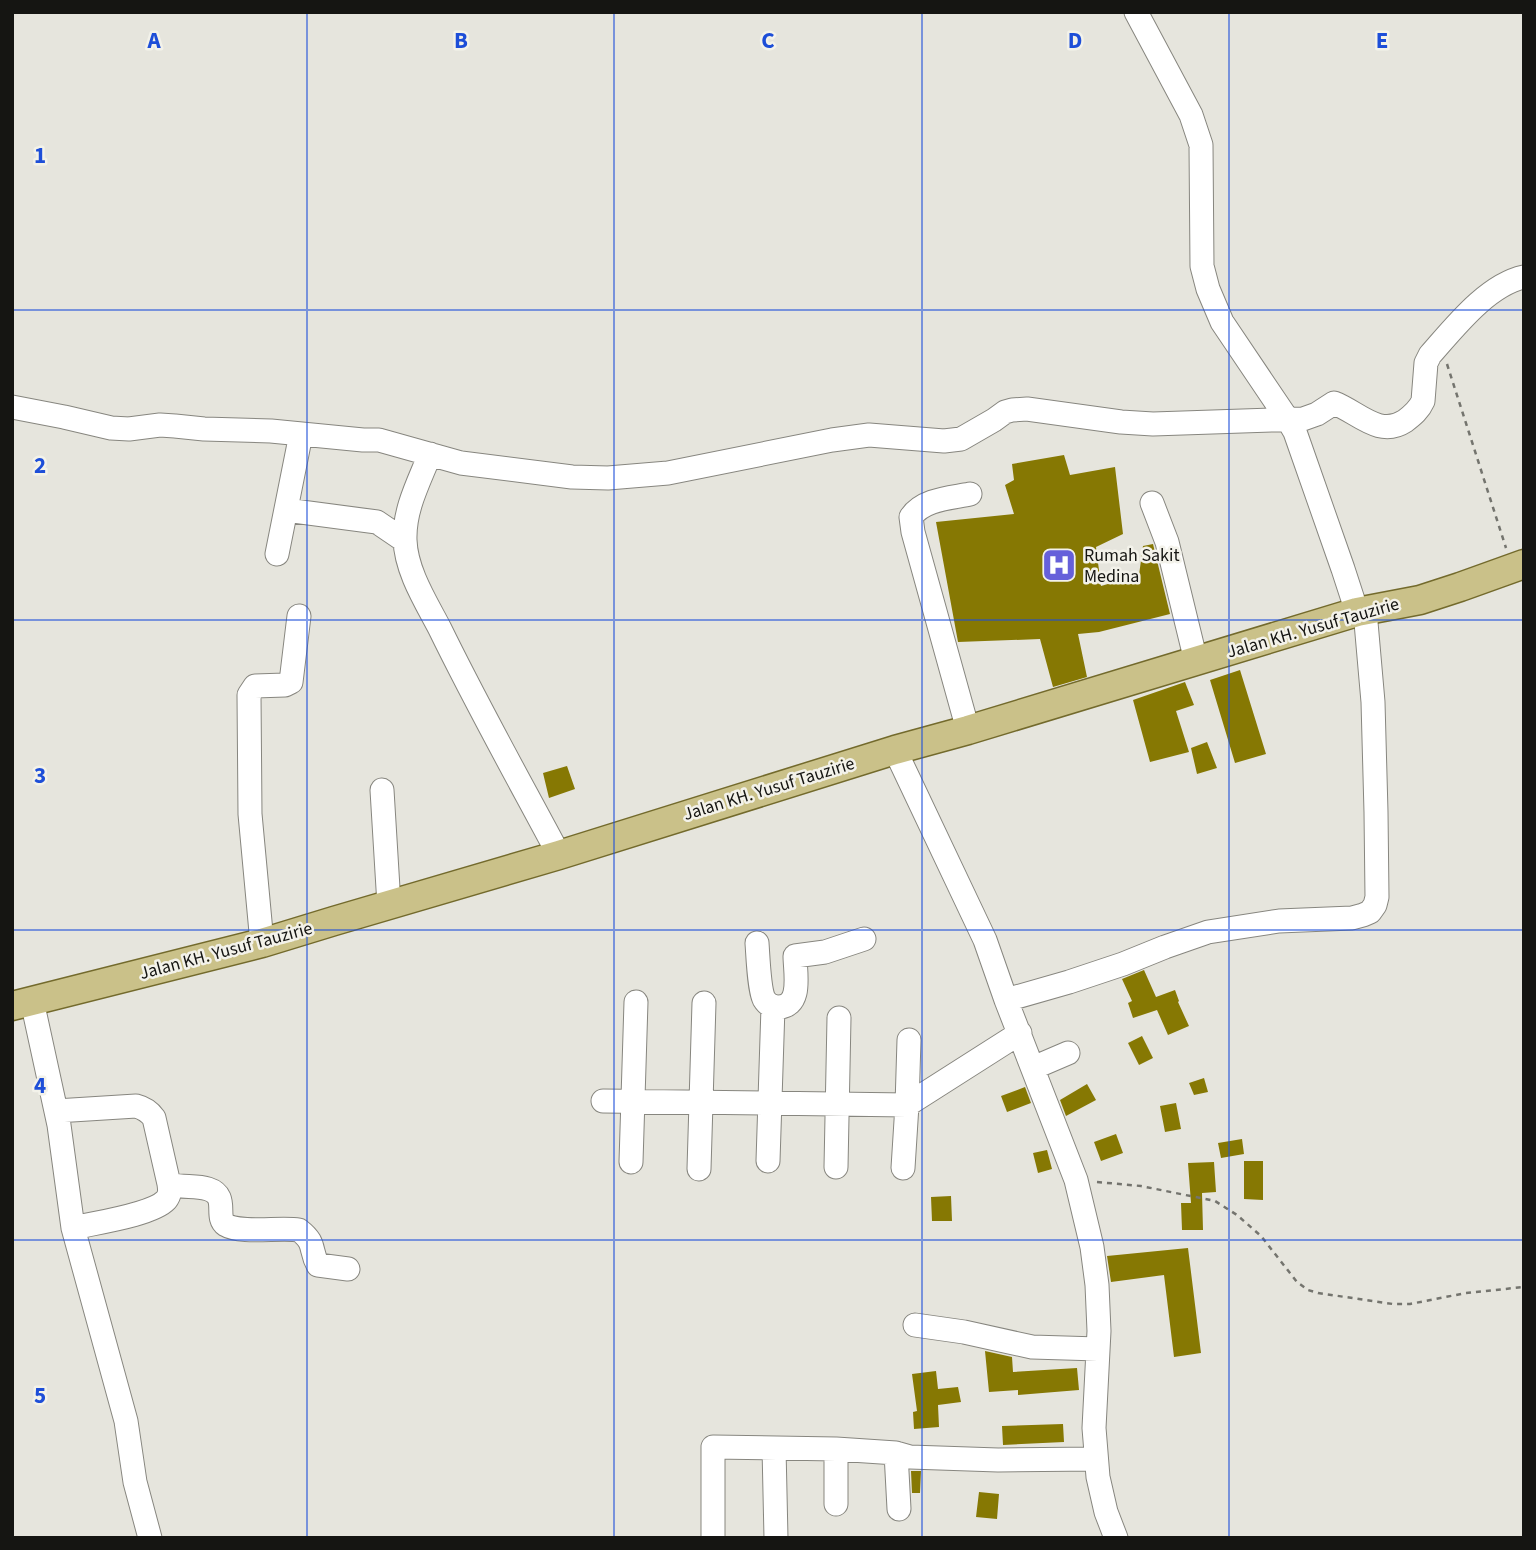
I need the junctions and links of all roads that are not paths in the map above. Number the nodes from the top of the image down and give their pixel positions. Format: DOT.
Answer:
graph roads {
  1 [pos="1136,12"];
  2 [pos="1524,277"];
  3 [pos="12,407"];
  4 [pos="1289,420"];
  5 [pos="301,434"];
  6 [pos="430,454"];
  7 [pos="970,494"];
  8 [pos="1152,503"];
  9 [pos="286,510"];
  10 [pos="405,541"];
  11 [pos="277,554"];
  12 [pos="1518,566"];
  13 [pos="1361,612"];
  14 [pos="299,617"];
  15 [pos="1196,662"];
  16 [pos="968,730"];
  17 [pos="895,750"];
  18 [pos="382,790"];
  19 [pos="559,855"];
  20 [pos="389,905"];
  21 [pos="863,939"];
  22 [pos="262,943"];
  23 [pos="757,943"];
  24 [pos="1006,1000"];
  25 [pos="636,1002"];
  26 [pos="704,1003"];
  27 [pos="22,1004"];
  28 [pos="773,1007"];
  29 [pos="839,1018"];
  30 [pos="1020,1033"];
  31 [pos="909,1040"];
  32 [pos="1068,1053"];
  33 [pos="1033,1068"];
  34 [pos="603,1101"];
  35 [pos="633,1101"];
  36 [pos="701,1102"];
  37 [pos="770,1103"];
  38 [pos="837,1104"];
  39 [pos="906,1105"];
  40 [pos="56,1111"];
  41 [pos="768,1161"];
  42 [pos="631,1162"];
  43 [pos="836,1167"];
  44 [pos="903,1168"];
  45 [pos="699,1169"];
  46 [pos="169,1184"];
  47 [pos="73,1228"];
  48 [pos="348,1269"];
  49 [pos="915,1325"];
  50 [pos="1098,1349"];
  51 [pos="774,1448"];
  52 [pos="836,1450"];
  53 [pos="896,1453"];
  54 [pos="1096,1459"];
  55 [pos="836,1504"];
  56 [pos="899,1509"];
  57 [pos="150,1538"];
  58 [pos="713,1538"];
  59 [pos="776,1538"];
  60 [pos="1116,1538"];
  1 -- 4 [label="street"];
  2 -- 4 [label="street"];
  3 -- 5 [label="street"];
  4 -- 6 [label="street"];
  4 -- 13 [label="street"];
  5 -- 6 [label="street"];
  5 -- 9 [label="street"];
  6 -- 10 [label="street"];
  7 -- 16 [label="street"];
  8 -- 15 [label="street"];
  9 -- 10 [label="street"];
  9 -- 11 [label="street"];
  10 -- 19 [label="street"];
  12 -- 13 [label="main road, Jalan KH. Yusuf Tauzirie"];
  13 -- 15 [label="main road, Jalan KH. Yusuf Tauzirie"];
  13 -- 24 [label="street"];
  14 -- 22 [label="street"];
  15 -- 16 [label="main road, Jalan KH. Yusuf Tauzirie"];
  16 -- 17 [label="main road, Jalan KH. Yusuf Tauzirie"];
  17 -- 19 [label="main road, Jalan KH. Yusuf Tauzirie"];
  17 -- 24 [label="street"];
  18 -- 20 [label="street"];
  19 -- 20 [label="main road, Jalan KH. Yusuf Tauzirie"];
  20 -- 22 [label="main road, Jalan KH. Yusuf Tauzirie"];
  21 -- 28 [label="street"];
  22 -- 27 [label="main road, Jalan KH. Yusuf Tauzirie"];
  23 -- 28 [label="street"];
  24 -- 30 [label="street"];
  25 -- 35 [label="street"];
  26 -- 36 [label="street"];
  27 -- 40 [label="street"];
  28 -- 37 [label="street"];
  29 -- 38 [label="street"];
  30 -- 33 [label="street"];
  30 -- 39 [label="street"];
  31 -- 39 [label="street"];
  32 -- 33 [label="street"];
  33 -- 50 [label="street"];
  34 -- 35 [label="street"];
  35 -- 36 [label="street"];
  35 -- 42 [label="street"];
  36 -- 37 [label="street"];
  36 -- 45 [label="street"];
  37 -- 38 [label="street"];
  37 -- 41 [label="street"];
  38 -- 39 [label="street"];
  38 -- 43 [label="street"];
  39 -- 44 [label="street"];
  40 -- 46 [label="street"];
  40 -- 47 [label="street"];
  46 -- 47 [label="street"];
  46 -- 48 [label="street"];
  47 -- 57 [label="street"];
  49 -- 50 [label="street"];
  50 -- 54 [label="street"];
  51 -- 52 [label="street"];
  51 -- 58 [label="street"];
  51 -- 59 [label="street"];
  52 -- 53 [label="street"];
  52 -- 55 [label="street"];
  53 -- 54 [label="street"];
  53 -- 56 [label="street"];
  54 -- 60 [label="street"];
}
